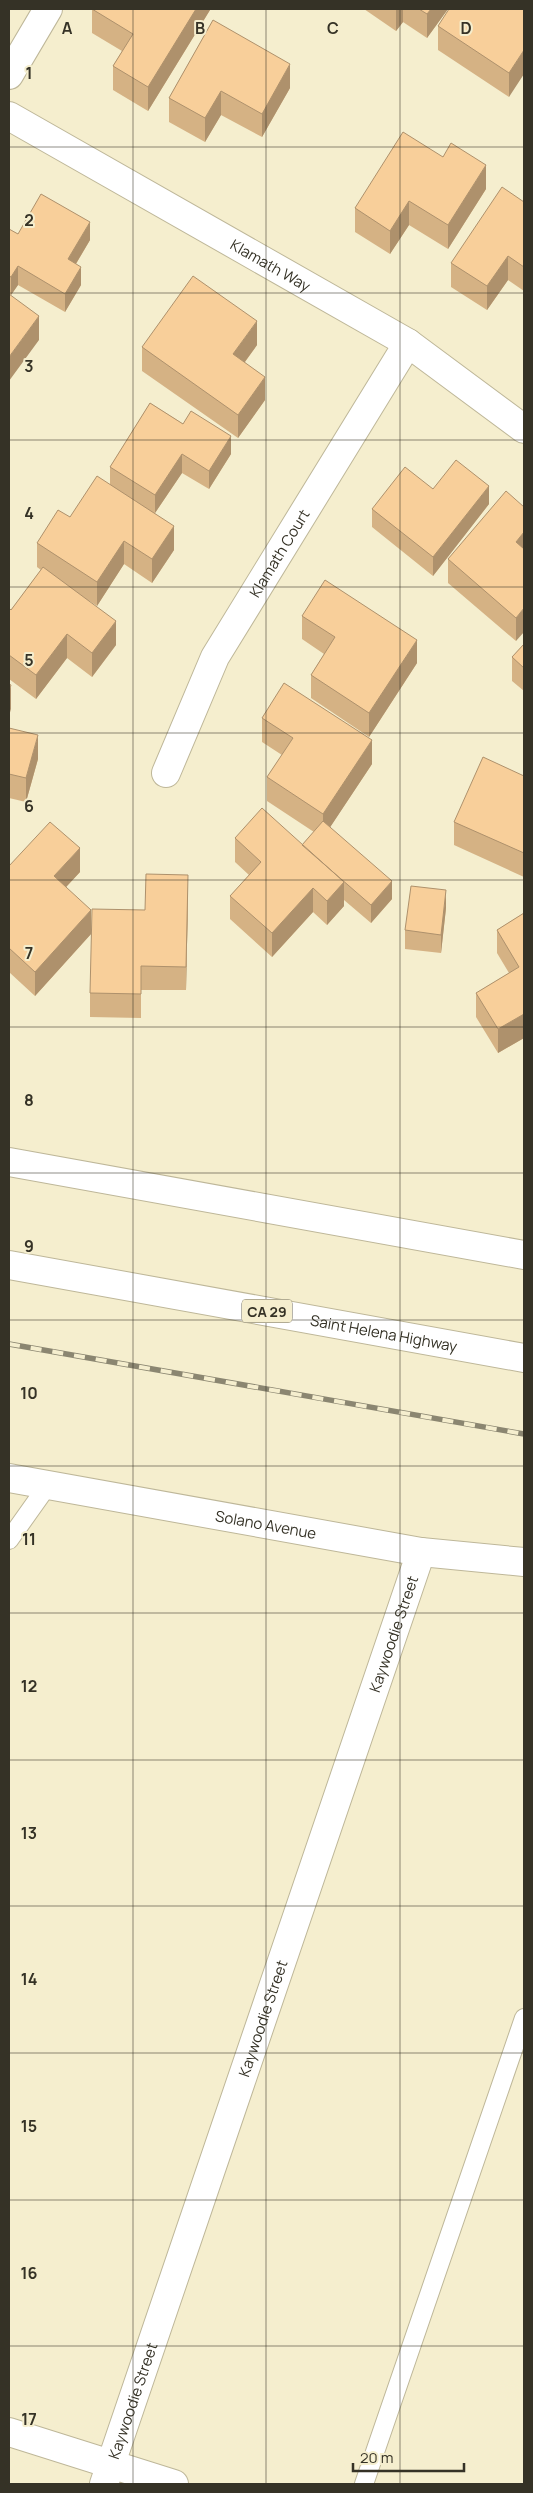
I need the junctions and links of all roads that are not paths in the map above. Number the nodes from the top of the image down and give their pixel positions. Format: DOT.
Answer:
graph roads {
  1 [pos="48,9"];
  2 [pos="9,75"];
  3 [pos="9,116"];
  4 [pos="408,343"];
  5 [pos="524,429"];
  6 [pos="166,773"];
  7 [pos="9,1162"];
  8 [pos="524,1255"];
  9 [pos="9,1265"];
  10 [pos="524,1358"];
  11 [pos="9,1478"];
  12 [pos="48,1485"];
  13 [pos="9,1540"];
  14 [pos="421,1552"];
  15 [pos="524,1562"];
  16 [pos="524,2018"];
  17 [pos="9,2432"];
  18 [pos="107,2474"];
  19 [pos="174,2484"];
  20 [pos="364,2484"];
  1 -- 2 [label="main road"];
  3 -- 4 [label="main road, Klamath Way"];
  4 -- 5 [label="main road, Klamath Way"];
  4 -- 6 [label="main road, Klamath Court"];
  7 -- 8 [label="main road"];
  9 -- 10 [label="main road, Saint Helena Highway / CA 29"];
  11 -- 12 [label="main road, Solano Avenue"];
  12 -- 13 [label="lane"];
  12 -- 14 [label="main road, Solano Avenue"];
  14 -- 15 [label="main road, Solano Avenue"];
  14 -- 18 [label="main road, Kaywoodie Street"];
  16 -- 20 [label="lane"];
  17 -- 18 [label="main road"];
  18 -- 19 [label="main road"];
}
